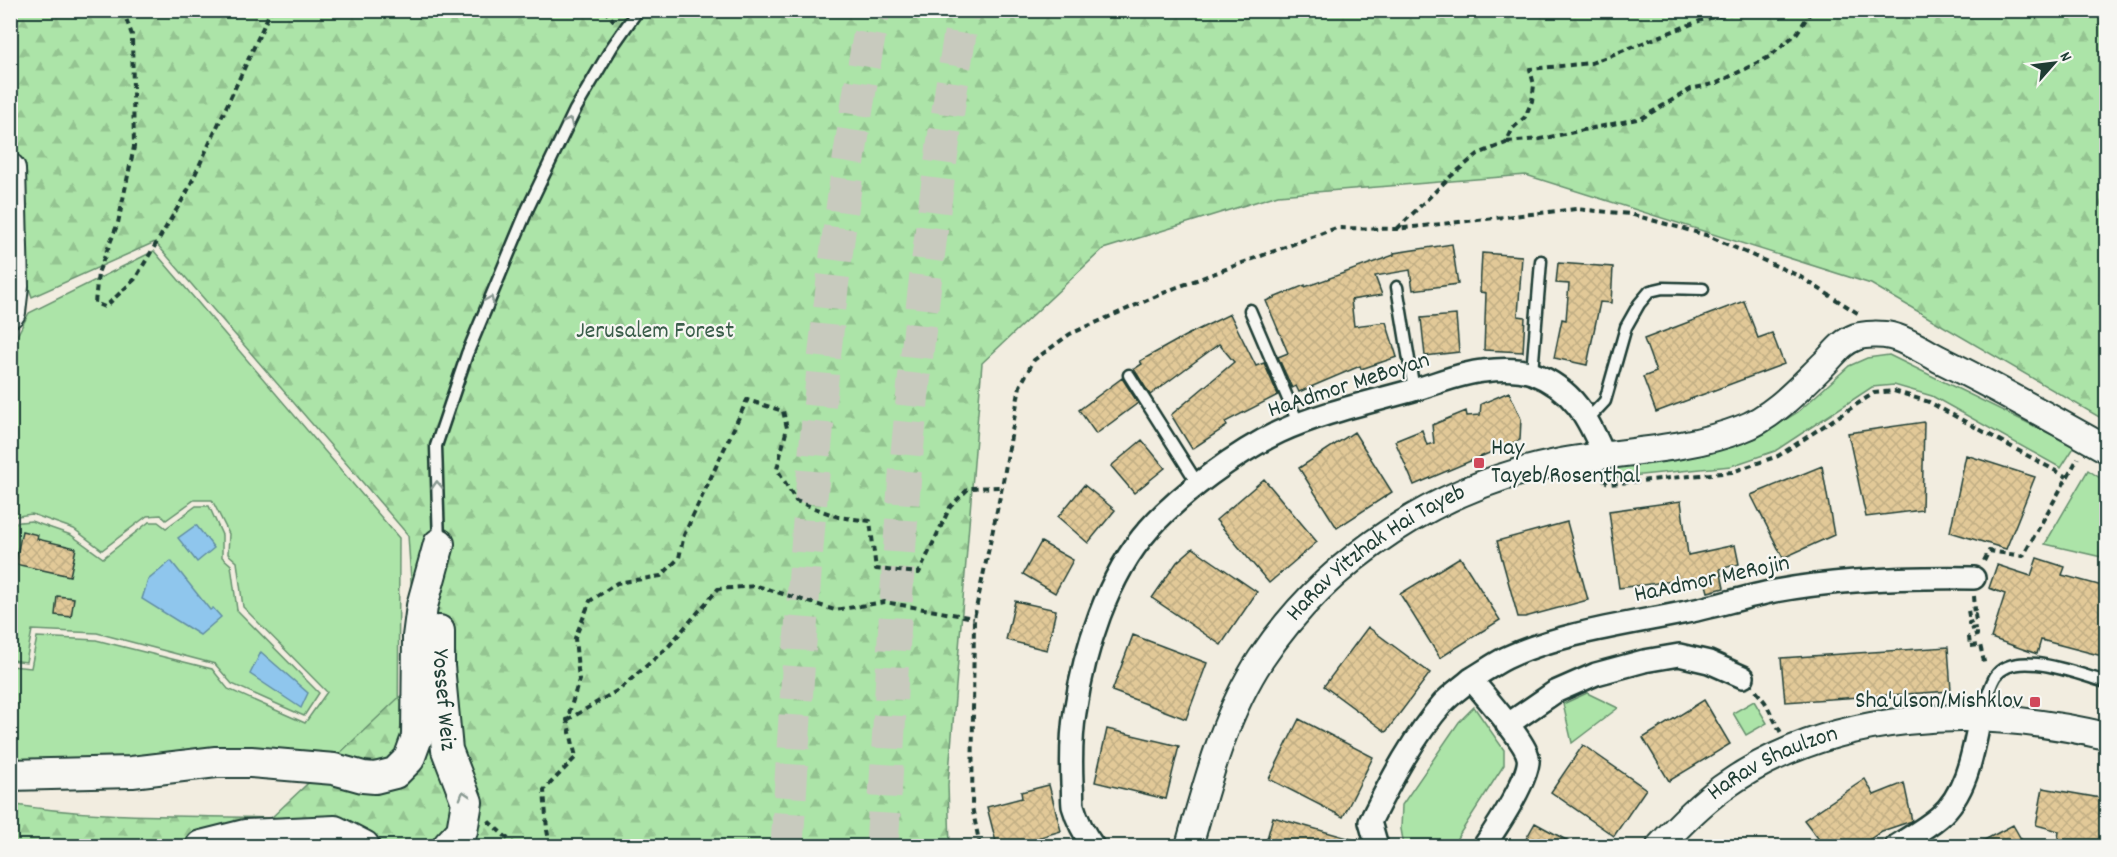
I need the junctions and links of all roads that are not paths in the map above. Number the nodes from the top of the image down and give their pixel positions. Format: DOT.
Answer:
graph roads {
  1 [pos="639,10"];
  2 [pos="10,169"];
  3 [pos="1541,261"];
  4 [pos="1397,287"];
  5 [pos="1703,290"];
  6 [pos="1250,310"];
  7 [pos="10,312"];
  8 [pos="1532,373"];
  9 [pos="1129,375"];
  10 [pos="1414,390"];
  11 [pos="1588,419"];
  12 [pos="1299,425"];
  13 [pos="2098,444"];
  14 [pos="1593,457"];
  15 [pos="1198,484"];
  16 [pos="440,544"];
  17 [pos="1974,578"];
  18 [pos="1743,676"];
  19 [pos="1471,679"];
  20 [pos="2106,682"];
  21 [pos="1980,718"];
  22 [pos="1507,725"];
  23 [pos="2106,736"];
  24 [pos="10,775"];
  25 [pos="201,846"];
  26 [pos="364,846"];
  27 [pos="448,846"];
  28 [pos="1093,846"];
  29 [pos="1189,846"];
  30 [pos="1377,846"];
  31 [pos="1484,846"];
  32 [pos="1660,846"];
  33 [pos="1896,846"];
  16 -- 1 [label="lane, one-way"];
  2 -- 7 [label="main road"];
  3 -- 8 [label="lane"];
  4 -- 10 [label="lane"];
  5 -- 11 [label="lane"];
  6 -- 12 [label="lane"];
  8 -- 10 [label="street, HaAdmor MeBoyan"];
  8 -- 11 [label="street, HaAdmor MeBoyan"];
  9 -- 15 [label="lane"];
  10 -- 12 [label="street, HaAdmor MeBoyan"];
  11 -- 14 [label="street, HaAdmor MeBoyan"];
  12 -- 15 [label="street, HaAdmor MeBoyan"];
  13 -- 14 [label="street, HaRav Yitzhak Hai Tayeb"];
  14 -- 29 [label="street, HaRav Yitzhak Hai Tayeb"];
  15 -- 28 [label="street, HaAdmor MeBoyan"];
  16 -- 24 [label="main road"];
  27 -- 16 [label="main road, Yossef Weiz, one-way"];
  17 -- 19 [label="street, HaAdmor MeRojin"];
  18 -- 22 [label="street"];
  19 -- 22 [label="street"];
  19 -- 30 [label="street, HaAdmor MeRojin"];
  20 -- 21 [label="lane"];
  21 -- 23 [label="street, HaRav Shaulzon"];
  21 -- 32 [label="street, HaRav Shaulzon"];
  21 -- 33 [label="street"];
  22 -- 31 [label="street"];
  25 -- 26 [label="main road"];
}
